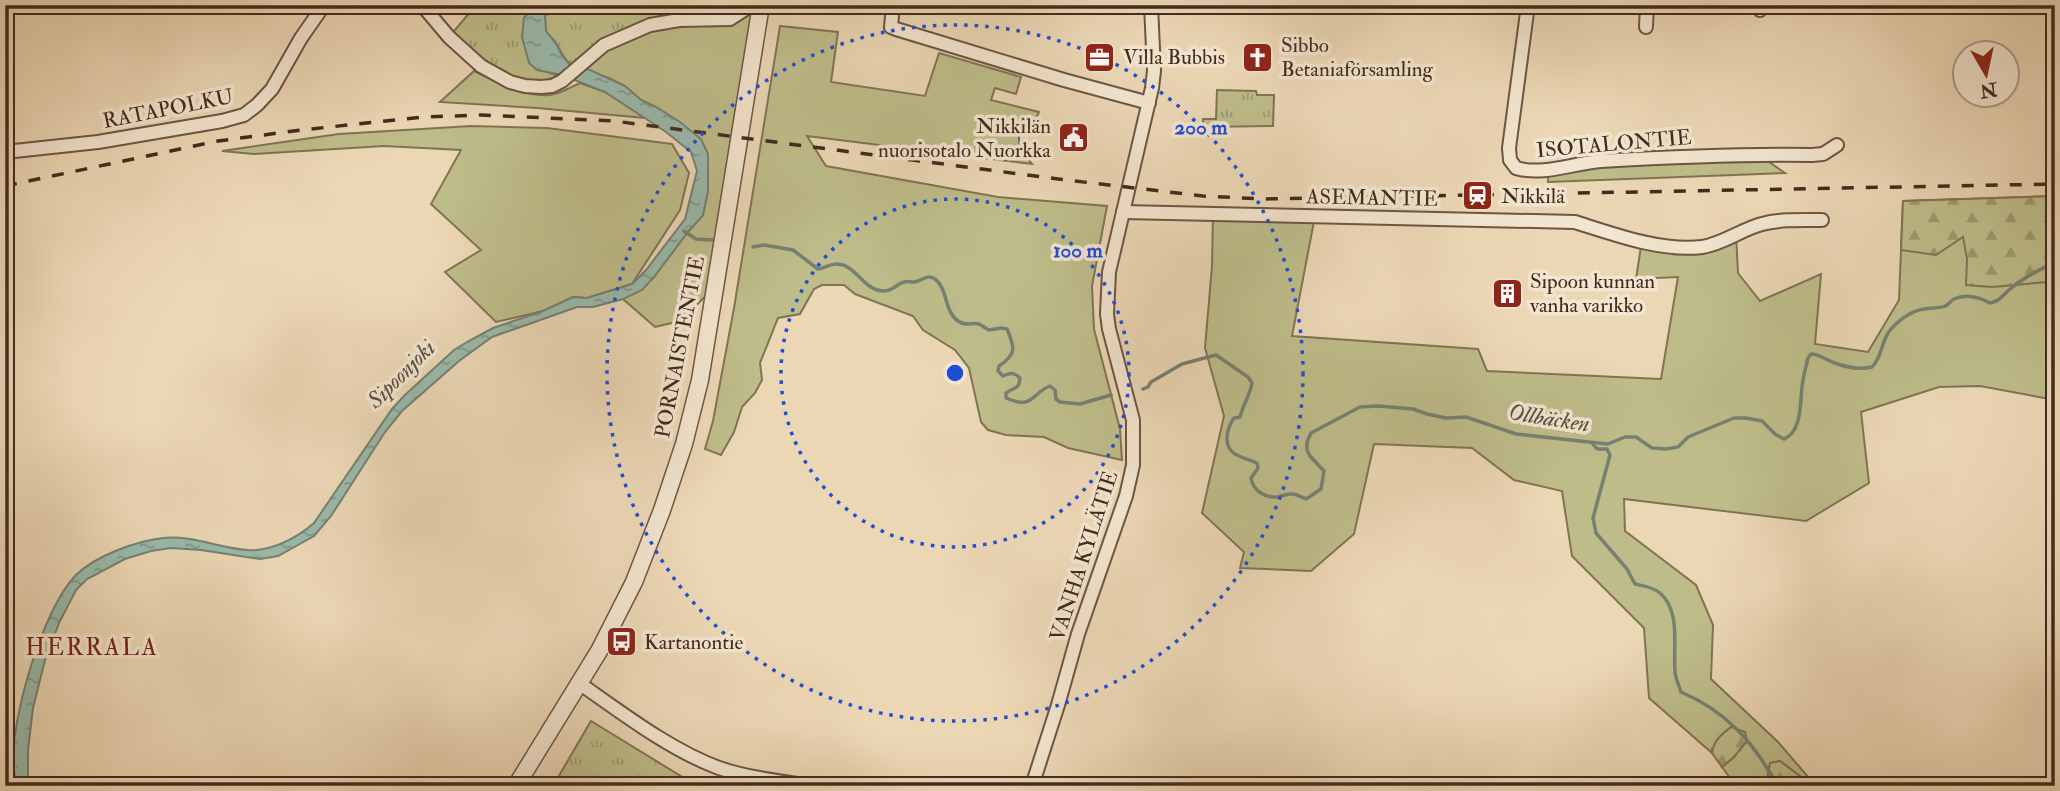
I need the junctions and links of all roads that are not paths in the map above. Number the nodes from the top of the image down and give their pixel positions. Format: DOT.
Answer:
graph roads {
  1 [pos="324,5"];
  2 [pos="422,5"];
  3 [pos="893,5"];
  4 [pos="1151,5"];
  5 [pos="1528,5"];
  6 [pos="1647,5"];
  7 [pos="761,6"];
  8 [pos="1646,27"];
  9 [pos="1149,103"];
  10 [pos="1837,145"];
  11 [pos="5,152"];
  12 [pos="1123,212"];
  13 [pos="1822,220"];
  14 [pos="579,683"];
  15 [pos="516,786"];
  16 [pos="810,786"];
  17 [pos="1032,786"];
  1 -- 11 [label="street, RATAPOLKU"];
  2 -- 7 [label="street"];
  3 -- 9 [label="street"];
  4 -- 9 [label="street, VANHA KYLÄTIE"];
  5 -- 10 [label="street, ISOTALONTIE"];
  6 -- 8 [label="street"];
  7 -- 14 [label="street, PORNAISTENTIE"];
  9 -- 12 [label="street, VANHA KYLÄTIE"];
  12 -- 13 [label="street, ASEMANTIE"];
  12 -- 17 [label="street, VANHA KYLÄTIE"];
  14 -- 15 [label="street, PORNAISTENTIE"];
  14 -- 16 [label="street"];
}
